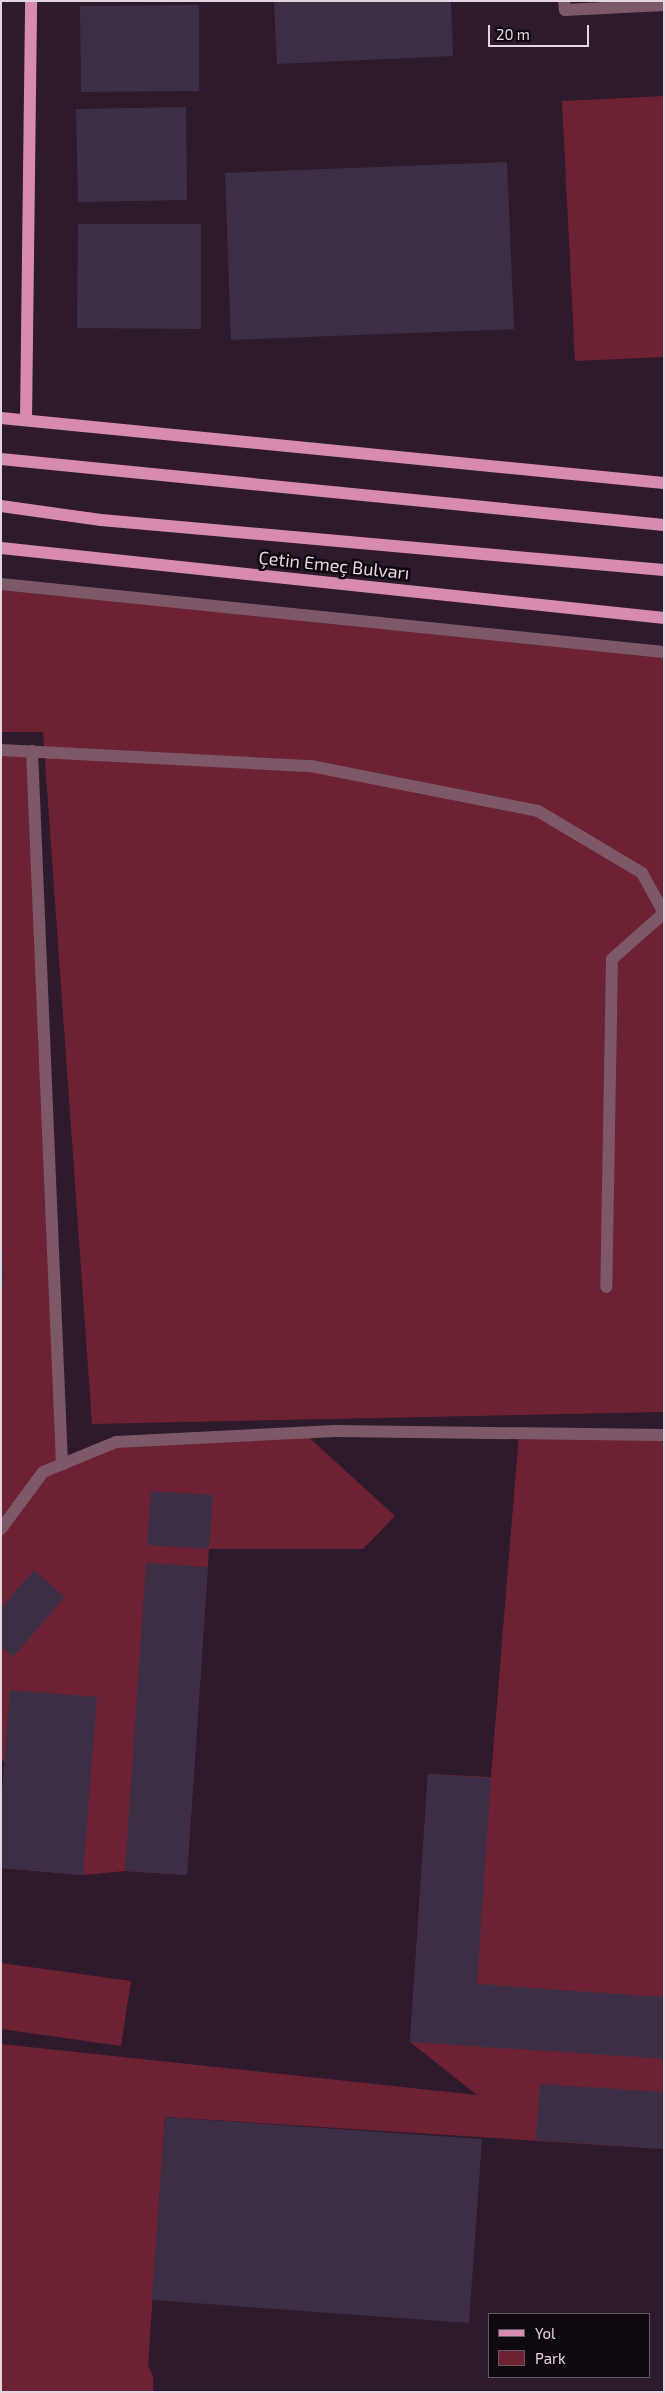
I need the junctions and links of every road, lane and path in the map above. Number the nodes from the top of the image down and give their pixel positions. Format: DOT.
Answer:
graph roads {
  1 [pos="31,1"];
  2 [pos="564,1"];
  3 [pos="664,5"];
  4 [pos="1,418"];
  5 [pos="26,420"];
  6 [pos="1,460"];
  7 [pos="664,483"];
  8 [pos="1,506"];
  9 [pos="664,525"];
  10 [pos="1,548"];
  11 [pos="664,570"];
  12 [pos="1,584"];
  13 [pos="664,618"];
  14 [pos="664,652"];
  15 [pos="1,750"];
  16 [pos="32,751"];
  17 [pos="606,1287"];
  18 [pos="664,1435"];
  19 [pos="62,1464"];
  20 [pos="1,1529"];
  1 -- 5 [label="main road"];
  2 -- 3 [label="street"];
  4 -- 5 [label="main road"];
  5 -- 7 [label="main road"];
  6 -- 9 [label="main road"];
  8 -- 11 [label="main road, Çetin Emeç Bulvarı"];
  10 -- 13 [label="main road, Çetin Emeç Bulvarı"];
  12 -- 14 [label="street"];
  15 -- 16 [label="street"];
  16 -- 17 [label="street"];
  16 -- 19 [label="street"];
  18 -- 19 [label="street"];
  19 -- 20 [label="street"];
}
